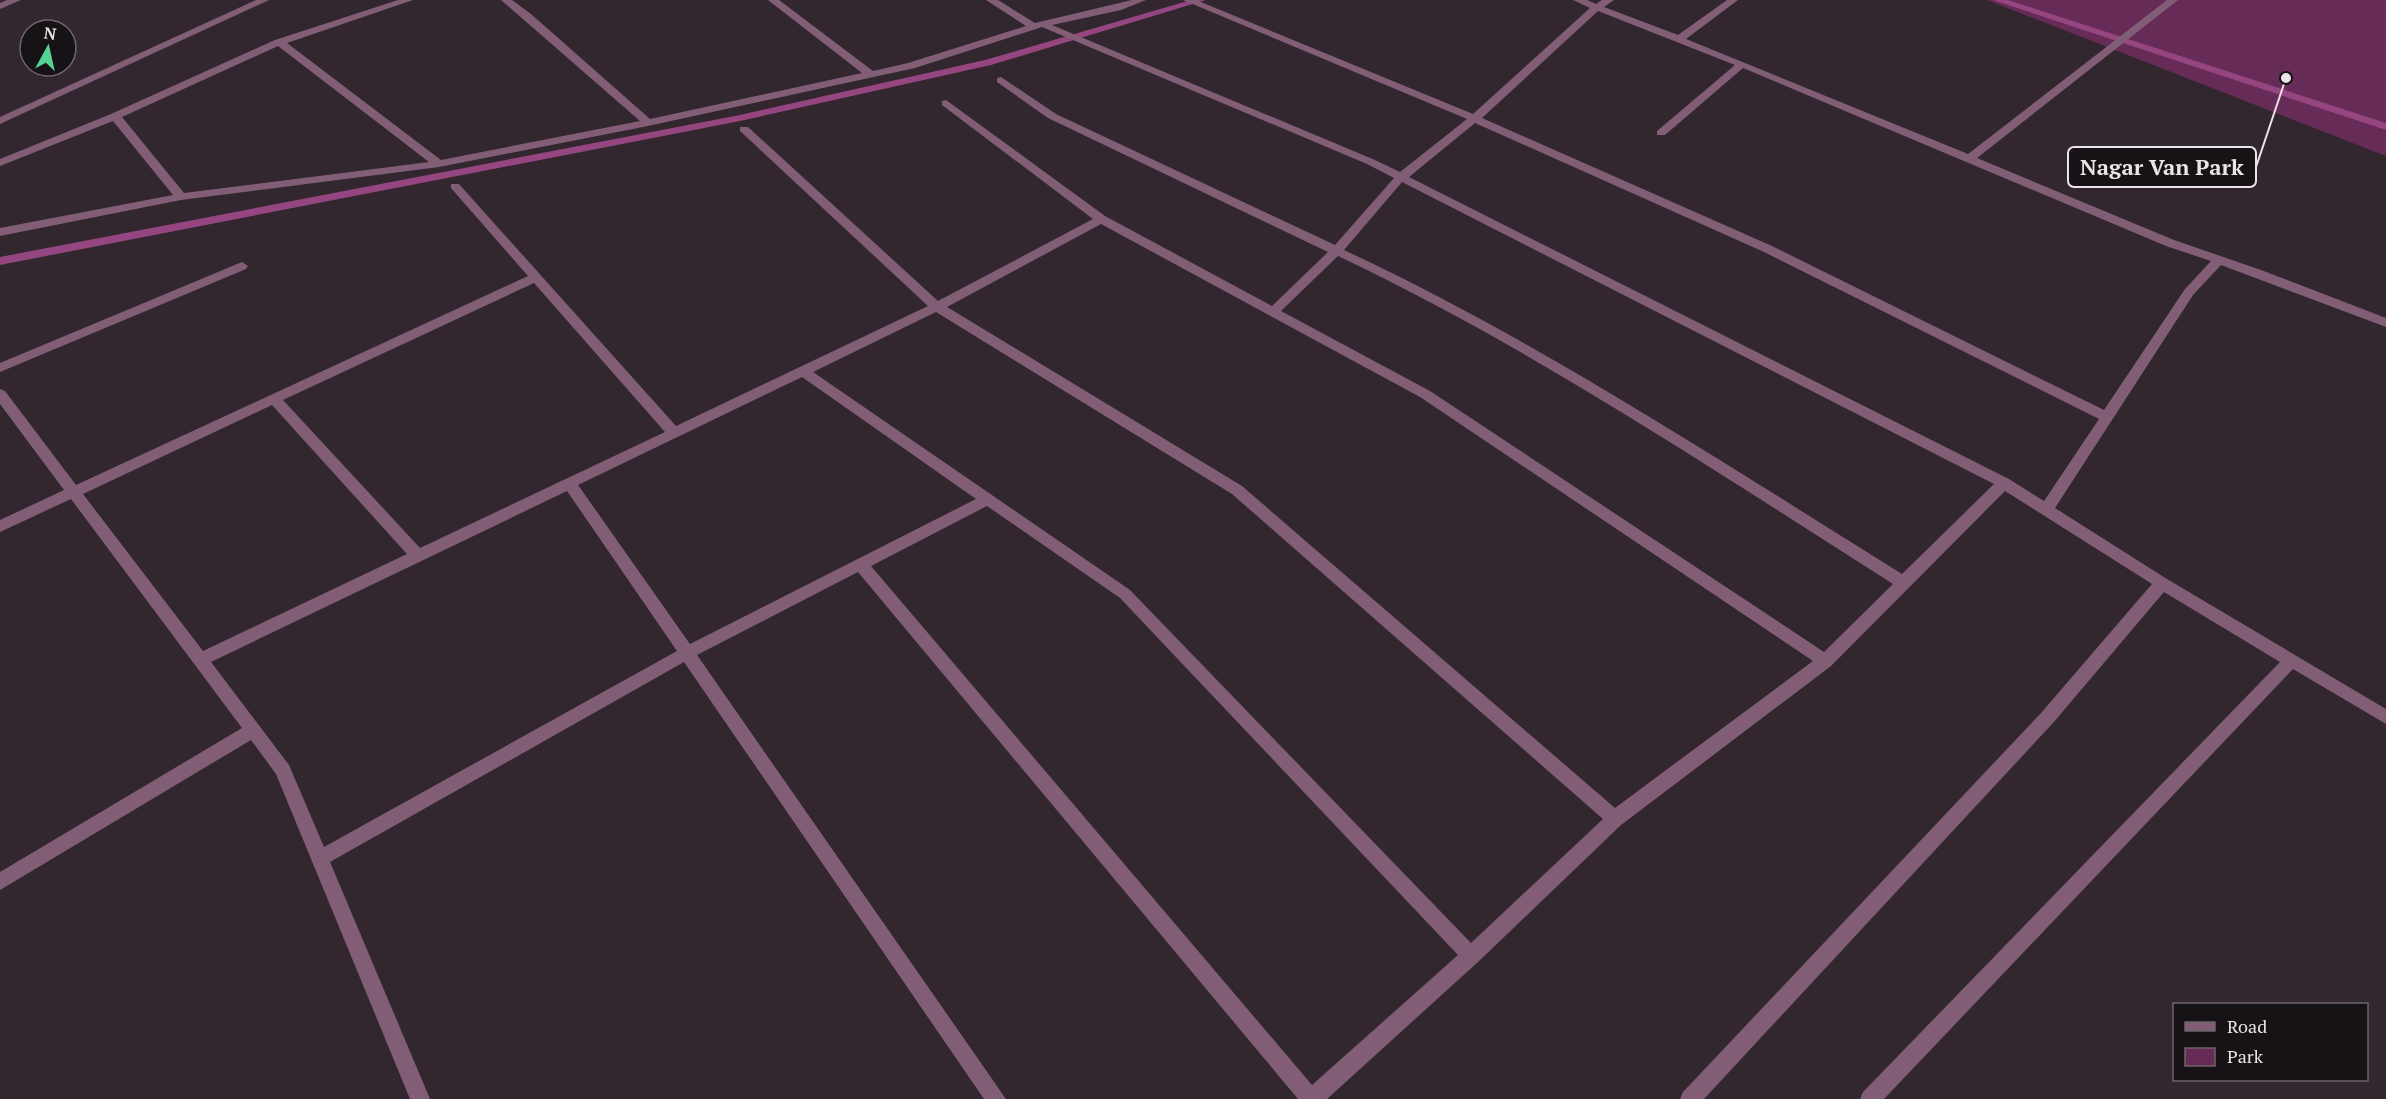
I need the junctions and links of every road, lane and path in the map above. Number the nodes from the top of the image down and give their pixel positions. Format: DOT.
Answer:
graph roads {
  1 [pos="16,0"];
  2 [pos="264,0"];
  3 [pos="408,0"];
  4 [pos="506,0"];
  5 [pos="773,0"];
  6 [pos="991,0"];
  7 [pos="1105,0"];
  8 [pos="1141,0"];
  9 [pos="1188,0"];
  10 [pos="1578,0"];
  11 [pos="1609,0"];
  12 [pos="1733,0"];
  13 [pos="2174,0"];
  14 [pos="0,6"];
  15 [pos="1597,7"];
  16 [pos="1118,8"];
  17 [pos="1042,26"];
  18 [pos="1678,40"];
  19 [pos="279,42"];
  20 [pos="1743,64"];
  21 [pos="871,75"];
  22 [pos="1001,80"];
  23 [pos="946,103"];
  24 [pos="115,116"];
  25 [pos="1474,119"];
  26 [pos="0,122"];
  27 [pos="648,123"];
  28 [pos="744,129"];
  29 [pos="1660,133"];
  30 [pos="1969,159"];
  31 [pos="0,163"];
  32 [pos="439,164"];
  33 [pos="1401,177"];
  34 [pos="455,186"];
  35 [pos="181,196"];
  36 [pos="1101,219"];
  37 [pos="0,232"];
  38 [pos="1336,251"];
  39 [pos="2219,260"];
  40 [pos="242,266"];
  41 [pos="536,277"];
  42 [pos="937,306"];
  43 [pos="1273,312"];
  44 [pos="2386,322"];
  45 [pos="0,368"];
  46 [pos="802,371"];
  47 [pos="0,393"];
  48 [pos="273,398"];
  49 [pos="2106,417"];
  50 [pos="674,433"];
  51 [pos="569,483"];
  52 [pos="2004,483"];
  53 [pos="73,491"];
  54 [pos="988,499"];
  55 [pos="2046,510"];
  56 [pos="0,526"];
  57 [pos="418,556"];
  58 [pos="860,564"];
  59 [pos="1904,583"];
  60 [pos="2162,583"];
  61 [pos="687,653"];
  62 [pos="200,660"];
  63 [pos="2292,660"];
  64 [pos="1825,661"];
  65 [pos="2386,717"];
  66 [pos="253,730"];
  67 [pos="1615,819"];
  68 [pos="320,858"];
  69 [pos="0,882"];
  70 [pos="1471,956"];
  71 [pos="420,1099"];
  72 [pos="996,1099"];
  73 [pos="1312,1099"];
  74 [pos="1690,1099"];
  75 [pos="1870,1099"];
  1 -- 14 [label="street"];
  2 -- 26 [label="street"];
  3 -- 19 [label="street"];
  4 -- 27 [label="street"];
  5 -- 21 [label="street"];
  6 -- 17 [label="street"];
  7 -- 16 [label="street"];
  8 -- 16 [label="street"];
  9 -- 25 [label="street"];
  10 -- 15 [label="street"];
  11 -- 15 [label="street"];
  12 -- 18 [label="street"];
  13 -- 30 [label="street"];
  15 -- 18 [label="street"];
  15 -- 25 [label="street"];
  16 -- 17 [label="street"];
  17 -- 21 [label="street"];
  17 -- 33 [label="street"];
  18 -- 20 [label="street"];
  19 -- 24 [label="street"];
  19 -- 32 [label="street"];
  20 -- 29 [label="street"];
  20 -- 30 [label="street"];
  21 -- 27 [label="street"];
  22 -- 38 [label="street"];
  23 -- 36 [label="street"];
  24 -- 31 [label="street"];
  24 -- 35 [label="street"];
  25 -- 33 [label="street"];
  25 -- 49 [label="street"];
  27 -- 32 [label="street"];
  28 -- 42 [label="street"];
  30 -- 39 [label="street"];
  32 -- 35 [label="street"];
  33 -- 38 [label="street"];
  33 -- 52 [label="street"];
  34 -- 41 [label="street"];
  35 -- 37 [label="street"];
  36 -- 42 [label="street"];
  36 -- 43 [label="street"];
  38 -- 43 [label="street"];
  38 -- 59 [label="street"];
  39 -- 44 [label="street"];
  39 -- 49 [label="street"];
  40 -- 45 [label="street"];
  41 -- 48 [label="street"];
  41 -- 50 [label="street"];
  42 -- 46 [label="street"];
  42 -- 67 [label="street"];
  43 -- 64 [label="street"];
  46 -- 50 [label="street"];
  46 -- 54 [label="street"];
  47 -- 53 [label="street"];
  48 -- 53 [label="street"];
  48 -- 57 [label="street"];
  49 -- 55 [label="street"];
  50 -- 51 [label="street"];
  51 -- 57 [label="street"];
  51 -- 61 [label="street"];
  52 -- 55 [label="street"];
  52 -- 59 [label="street"];
  53 -- 56 [label="street"];
  53 -- 62 [label="street"];
  54 -- 58 [label="street"];
  54 -- 70 [label="street"];
  55 -- 60 [label="street"];
  57 -- 62 [label="street"];
  58 -- 61 [label="street"];
  58 -- 73 [label="street"];
  59 -- 64 [label="street"];
  60 -- 63 [label="street"];
  60 -- 74 [label="street"];
  61 -- 68 [label="street"];
  61 -- 72 [label="street"];
  62 -- 66 [label="street"];
  63 -- 65 [label="street"];
  63 -- 75 [label="street"];
  64 -- 67 [label="street"];
  66 -- 68 [label="street"];
  66 -- 69 [label="street"];
  67 -- 70 [label="street"];
  68 -- 71 [label="street"];
  70 -- 73 [label="street"];
}
